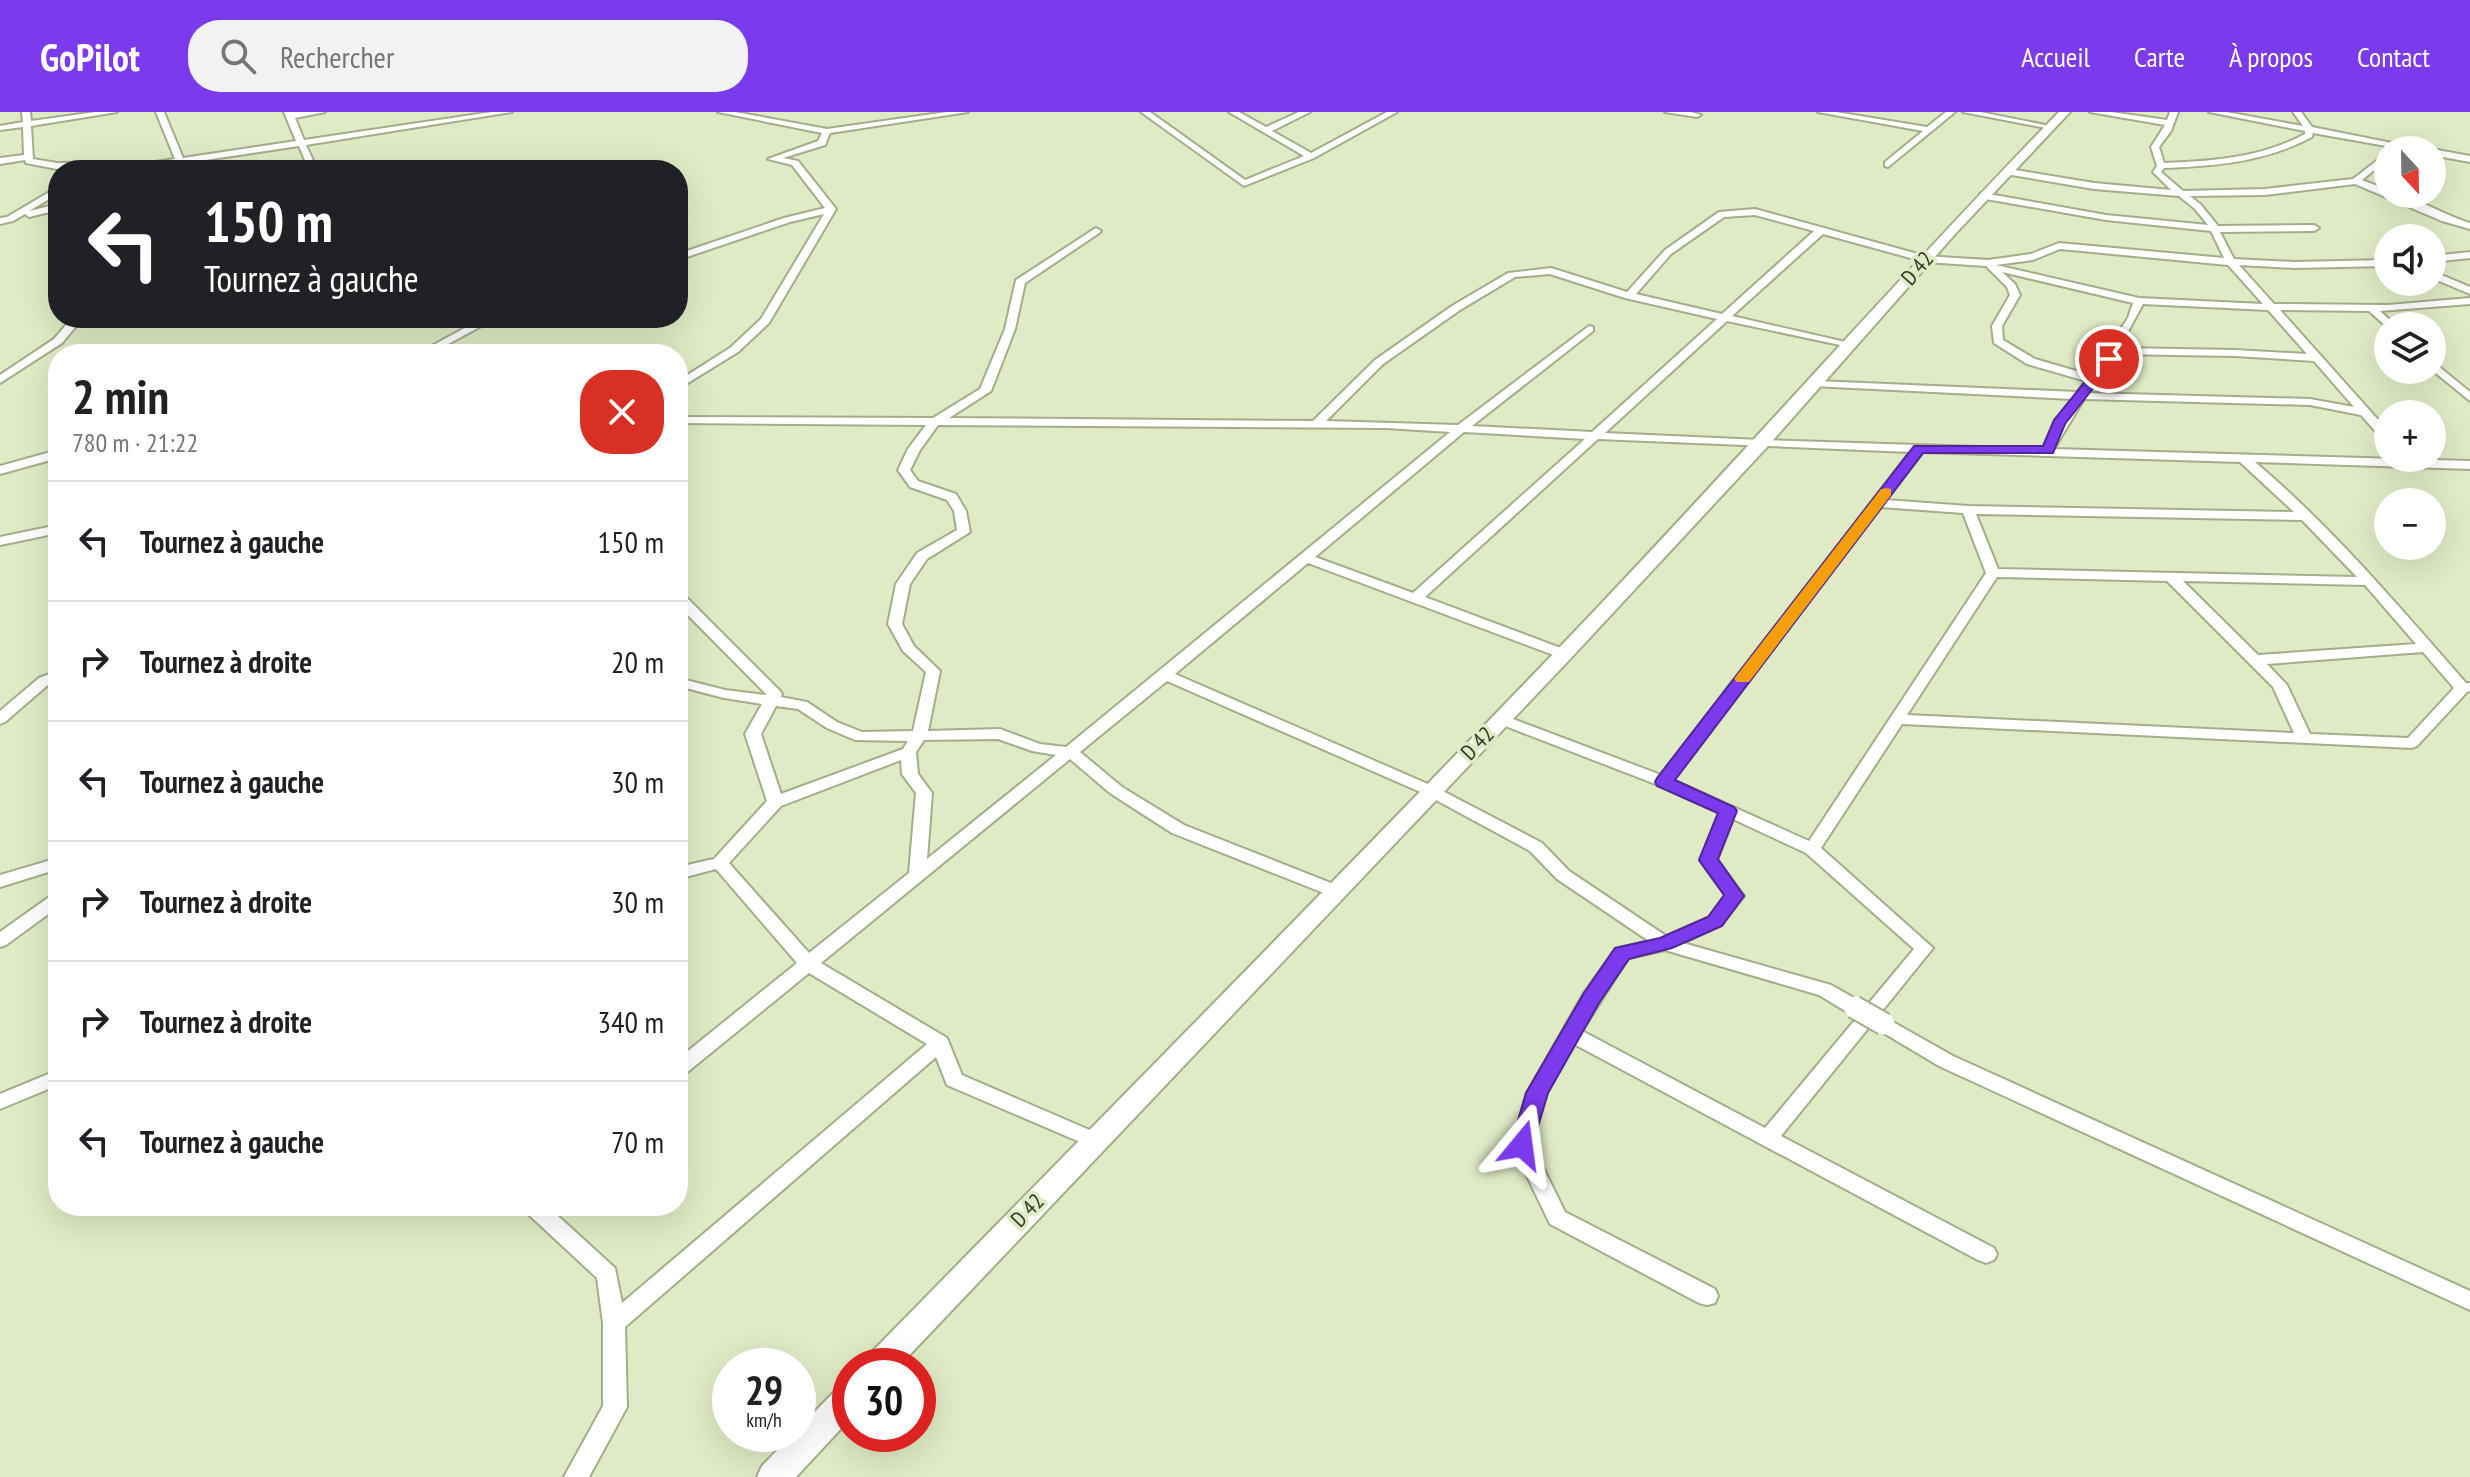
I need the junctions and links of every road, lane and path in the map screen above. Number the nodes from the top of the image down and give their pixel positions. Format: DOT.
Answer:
graph roads {
  1 [pos="26,112"];
  2 [pos="113,112"];
  3 [pos="160,112"];
  4 [pos="321,112"];
  5 [pos="508,112"];
  6 [pos="722,112"];
  7 [pos="865,112"];
  8 [pos="964,112"];
  9 [pos="1145,112"];
  10 [pos="1233,112"];
  11 [pos="1306,112"];
  12 [pos="1393,112"];
  13 [pos="1669,112"];
  14 [pos="1822,112"];
  15 [pos="1951,112"];
  16 [pos="1967,112"];
  17 [pos="2094,112"];
  18 [pos="2174,112"];
  19 [pos="2213,112"];
  20 [pos="2297,112"];
  21 [pos="290,114"];
  22 [pos="464,115"];
  23 [pos="1697,115"];
  24 [pos="2058,119"];
  25 [pos="2171,123"];
  26 [pos="27,124"];
  27 [pos="870,125"];
  28 [pos="0,128"];
  29 [pos="2309,129"];
  30 [pos="1929,130"];
  31 [pos="827,131"];
  32 [pos="1265,131"];
  33 [pos="302,143"];
  34 [pos="2374,143"];
  35 [pos="2446,155"];
  36 [pos="1311,156"];
  37 [pos="29,157"];
  38 [pos="2470,159"];
  39 [pos="180,160"];
  40 [pos="307,160"];
  41 [pos="0,161"];
  42 [pos="48,164"];
  43 [pos="1888,164"];
  44 [pos="2161,166"];
  45 [pos="2374,166"];
  46 [pos="2009,172"];
  47 [pos="2356,181"];
  48 [pos="2374,188"];
  49 [pos="2181,194"];
  50 [pos="48,196"];
  51 [pos="1983,196"];
  52 [pos="2421,208"];
  53 [pos="831,209"];
  54 [pos="48,210"];
  55 [pos="3,221"];
  56 [pos="2470,226"];
  57 [pos="2314,228"];
  58 [pos="2212,229"];
  59 [pos="1096,231"];
  60 [pos="1820,231"];
  61 [pos="688,254"];
  62 [pos="2470,255"];
  63 [pos="2446,258"];
  64 [pos="1925,259"];
  65 [pos="2231,262"];
  66 [pos="1974,263"];
  67 [pos="2374,263"];
  68 [pos="1990,267"];
  69 [pos="2446,280"];
  70 [pos="2470,291"];
  71 [pos="1629,296"];
  72 [pos="2139,301"];
  73 [pos="2470,301"];
  74 [pos="2369,306"];
  75 [pos="2270,308"];
  76 [pos="2376,312"];
  77 [pos="1723,319"];
  78 [pos="69,328"];
  79 [pos="472,328"];
  80 [pos="1589,329"];
  81 [pos="54,344"];
  82 [pos="441,344"];
  83 [pos="1850,346"];
  84 [pos="48,348"];
  85 [pos="2113,351"];
  86 [pos="2315,358"];
  87 [pos="2446,377"];
  88 [pos="0,380"];
  89 [pos="688,380"];
  90 [pos="2094,380"];
  91 [pos="1816,384"];
  92 [pos="2082,396"];
  93 [pos="2470,398"];
  94 [pos="2363,412"];
  95 [pos="688,420"];
  96 [pos="935,422"];
  97 [pos="2374,423"];
  98 [pos="1317,424"];
  99 [pos="1462,428"];
  100 [pos="1597,434"];
  101 [pos="1761,444"];
  102 [pos="1919,449"];
  103 [pos="2048,450"];
  104 [pos="48,457"];
  105 [pos="2243,458"];
  106 [pos="2374,460"];
  107 [pos="2446,463"];
  108 [pos="2470,465"];
  109 [pos="0,470"];
  110 [pos="1877,503"];
  111 [pos="1968,510"];
  112 [pos="2303,516"];
  113 [pos="48,531"];
  114 [pos="0,541"];
  115 [pos="1306,558"];
  116 [pos="1993,573"];
  117 [pos="2172,578"];
  118 [pos="2369,581"];
  119 [pos="1416,598"];
  120 [pos="688,607"];
  121 [pos="2428,647"];
  122 [pos="1564,654"];
  123 [pos="2256,660"];
  124 [pos="1165,675"];
  125 [pos="48,679"];
  126 [pos="688,684"];
  127 [pos="2466,688"];
  128 [pos="771,702"];
  129 [pos="0,719"];
  130 [pos="1500,719"];
  131 [pos="1898,719"];
  132 [pos="920,735"];
  133 [pos="2304,737"];
  134 [pos="908,752"];
  135 [pos="1071,752"];
  136 [pos="1664,782"];
  137 [pos="1431,791"];
  138 [pos="775,802"];
  139 [pos="1728,811"];
  140 [pos="1812,849"];
  141 [pos="720,863"];
  142 [pos="48,866"];
  143 [pos="688,871"];
  144 [pos="917,876"];
  145 [pos="0,881"];
  146 [pos="1335,891"];
  147 [pos="48,906"];
  148 [pos="0,941"];
  149 [pos="1665,944"];
  150 [pos="808,964"];
  151 [pos="1571,1034"];
  152 [pos="940,1043"];
  153 [pos="688,1061"];
  154 [pos="48,1081"];
  155 [pos="0,1102"];
  156 [pos="1094,1140"];
  157 [pos="1767,1140"];
  158 [pos="544,1216"];
  159 [pos="1986,1254"];
  160 [pos="1707,1296"];
  161 [pos="2470,1301"];
  162 [pos="614,1323"];
  163 [pos="896,1348"];
  164 [pos="832,1415"];
  165 [pos="771,1475"];
  166 [pos="576,1477"];
  1 -- 26 [label="street"];
  2 -- 26 [label="street"];
  3 -- 39 [label="street"];
  4 -- 21 [label="street"];
  5 -- 22 [label="street"];
  6 -- 31 [label="street"];
  7 -- 27 [label="street"];
  8 -- 27 [label="street"];
  9 -- 36 [label="street"];
  10 -- 32 [label="street"];
  11 -- 32 [label="street"];
  12 -- 36 [label="street"];
  13 -- 23 [label="street"];
  14 -- 30 [label="street"];
  15 -- 30 [label="street"];
  16 -- 24 [label="street"];
  17 -- 25 [label="street"];
  18 -- 25 [label="street"];
  19 -- 29 [label="street"];
  20 -- 29 [label="street"];
  21 -- 33 [label="street"];
  22 -- 33 [label="street"];
  24 -- 46 [label="street, D 42 / D 42"];
  25 -- 44 [label="street"];
  26 -- 28 [label="street"];
  26 -- 37 [label="street"];
  27 -- 31 [label="street"];
  29 -- 34 [label="street"];
  29 -- 44 [label="street"];
  30 -- 43 [label="street"];
  31 -- 53 [label="street"];
  32 -- 36 [label="street"];
  33 -- 39 [label="street"];
  33 -- 40 [label="street"];
  35 -- 38 [label="street"];
  37 -- 41 [label="street"];
  37 -- 42 [label="street"];
  44 -- 49 [label="street"];
  45 -- 47 [label="street"];
  46 -- 49 [label="street"];
  46 -- 51 [label="street, D 42 / D 42"];
  47 -- 48 [label="street"];
  47 -- 49 [label="street"];
  49 -- 58 [label="street"];
  50 -- 55 [label="street"];
  51 -- 58 [label="street"];
  51 -- 64 [label="street, D 42 / D 42"];
  52 -- 56 [label="street"];
  53 -- 61 [label="street"];
  53 -- 89 [label="street"];
  54 -- 55 [label="street"];
  57 -- 58 [label="street"];
  58 -- 65 [label="street"];
  59 -- 96 [label="street"];
  60 -- 64 [label="street"];
  60 -- 71 [label="street"];
  60 -- 77 [label="street"];
  62 -- 63 [label="street"];
  64 -- 66 [label="street"];
  64 -- 83 [label="street, D 42 / D 42"];
  65 -- 66 [label="street"];
  65 -- 67 [label="street"];
  65 -- 75 [label="street"];
  66 -- 68 [label="street"];
  68 -- 72 [label="street"];
  68 -- 90 [label="street"];
  69 -- 70 [label="street"];
  71 -- 77 [label="street"];
  71 -- 98 [label="street"];
  72 -- 75 [label="street"];
  72 -- 85 [label="street"];
  73 -- 74 [label="street"];
  74 -- 75 [label="street"];
  74 -- 76 [label="street"];
  75 -- 86 [label="street"];
  77 -- 83 [label="street"];
  77 -- 100 [label="street"];
  78 -- 81 [label="street"];
  79 -- 82 [label="street"];
  80 -- 99 [label="street"];
  83 -- 91 [label="street, D 42 / D 42"];
  84 -- 88 [label="street"];
  85 -- 86 [label="street"];
  85 -- 90 [label="street"];
  86 -- 94 [label="street"];
  87 -- 93 [label="street"];
  90 -- 92 [label="street"];
  91 -- 92 [label="street"];
  91 -- 101 [label="street, D 42 / D 42"];
  92 -- 94 [label="street"];
  92 -- 103 [label="street"];
  94 -- 97 [label="street"];
  95 -- 96 [label="street"];
  96 -- 98 [label="street"];
  96 -- 132 [label="street"];
  98 -- 99 [label="street"];
  99 -- 100 [label="street"];
  99 -- 115 [label="street"];
  100 -- 101 [label="street"];
  100 -- 119 [label="street"];
  101 -- 102 [label="street"];
  101 -- 122 [label="street, D 42 / D 42"];
  102 -- 103 [label="street"];
  102 -- 110 [label="street"];
  103 -- 105 [label="street"];
  104 -- 109 [label="street"];
  105 -- 106 [label="street"];
  105 -- 112 [label="street"];
  107 -- 108 [label="street"];
  110 -- 111 [label="street"];
  110 -- 136 [label="street"];
  111 -- 112 [label="street"];
  111 -- 116 [label="street"];
  112 -- 118 [label="street"];
  113 -- 114 [label="street"];
  115 -- 119 [label="street"];
  115 -- 124 [label="street"];
  116 -- 117 [label="street"];
  116 -- 131 [label="street"];
  117 -- 118 [label="street"];
  117 -- 123 [label="street"];
  118 -- 121 [label="street"];
  119 -- 122 [label="street"];
  120 -- 128 [label="street"];
  121 -- 123 [label="street"];
  121 -- 127 [label="street"];
  122 -- 130 [label="street, D 42 / D 42"];
  123 -- 133 [label="street"];
  124 -- 135 [label="street"];
  124 -- 137 [label="street"];
  125 -- 129 [label="street"];
  126 -- 128 [label="street"];
  127 -- 133 [label="street"];
  128 -- 132 [label="street"];
  128 -- 138 [label="street"];
  130 -- 136 [label="street"];
  130 -- 137 [label="street, D 42 / D 42"];
  131 -- 133 [label="street"];
  131 -- 140 [label="street"];
  132 -- 134 [label="street"];
  132 -- 135 [label="street"];
  134 -- 138 [label="street"];
  134 -- 144 [label="street"];
  135 -- 144 [label="street"];
  135 -- 146 [label="street"];
  136 -- 139 [label="street"];
  137 -- 146 [label="street, D 42 / D 42"];
  137 -- 149 [label="street"];
  138 -- 141 [label="street"];
  139 -- 140 [label="street"];
  139 -- 149 [label="street"];
  140 -- 157 [label="street"];
  141 -- 143 [label="street"];
  141 -- 150 [label="street"];
  142 -- 145 [label="street"];
  144 -- 150 [label="street"];
  146 -- 156 [label="street, D 42 / D 42"];
  147 -- 148 [label="street"];
  149 -- 151 [label="street"];
  149 -- 161 [label="street, bridge"];
  150 -- 152 [label="street"];
  150 -- 153 [label="street"];
  151 -- 157 [label="street"];
  151 -- 160 [label="street"];
  152 -- 156 [label="street"];
  152 -- 162 [label="street"];
  154 -- 155 [label="street"];
  156 -- 163 [label="street, D 42 / D 42"];
  157 -- 159 [label="street"];
  158 -- 162 [label="street"];
  162 -- 166 [label="street"];
  164 -- 165 [label="street"];
}
